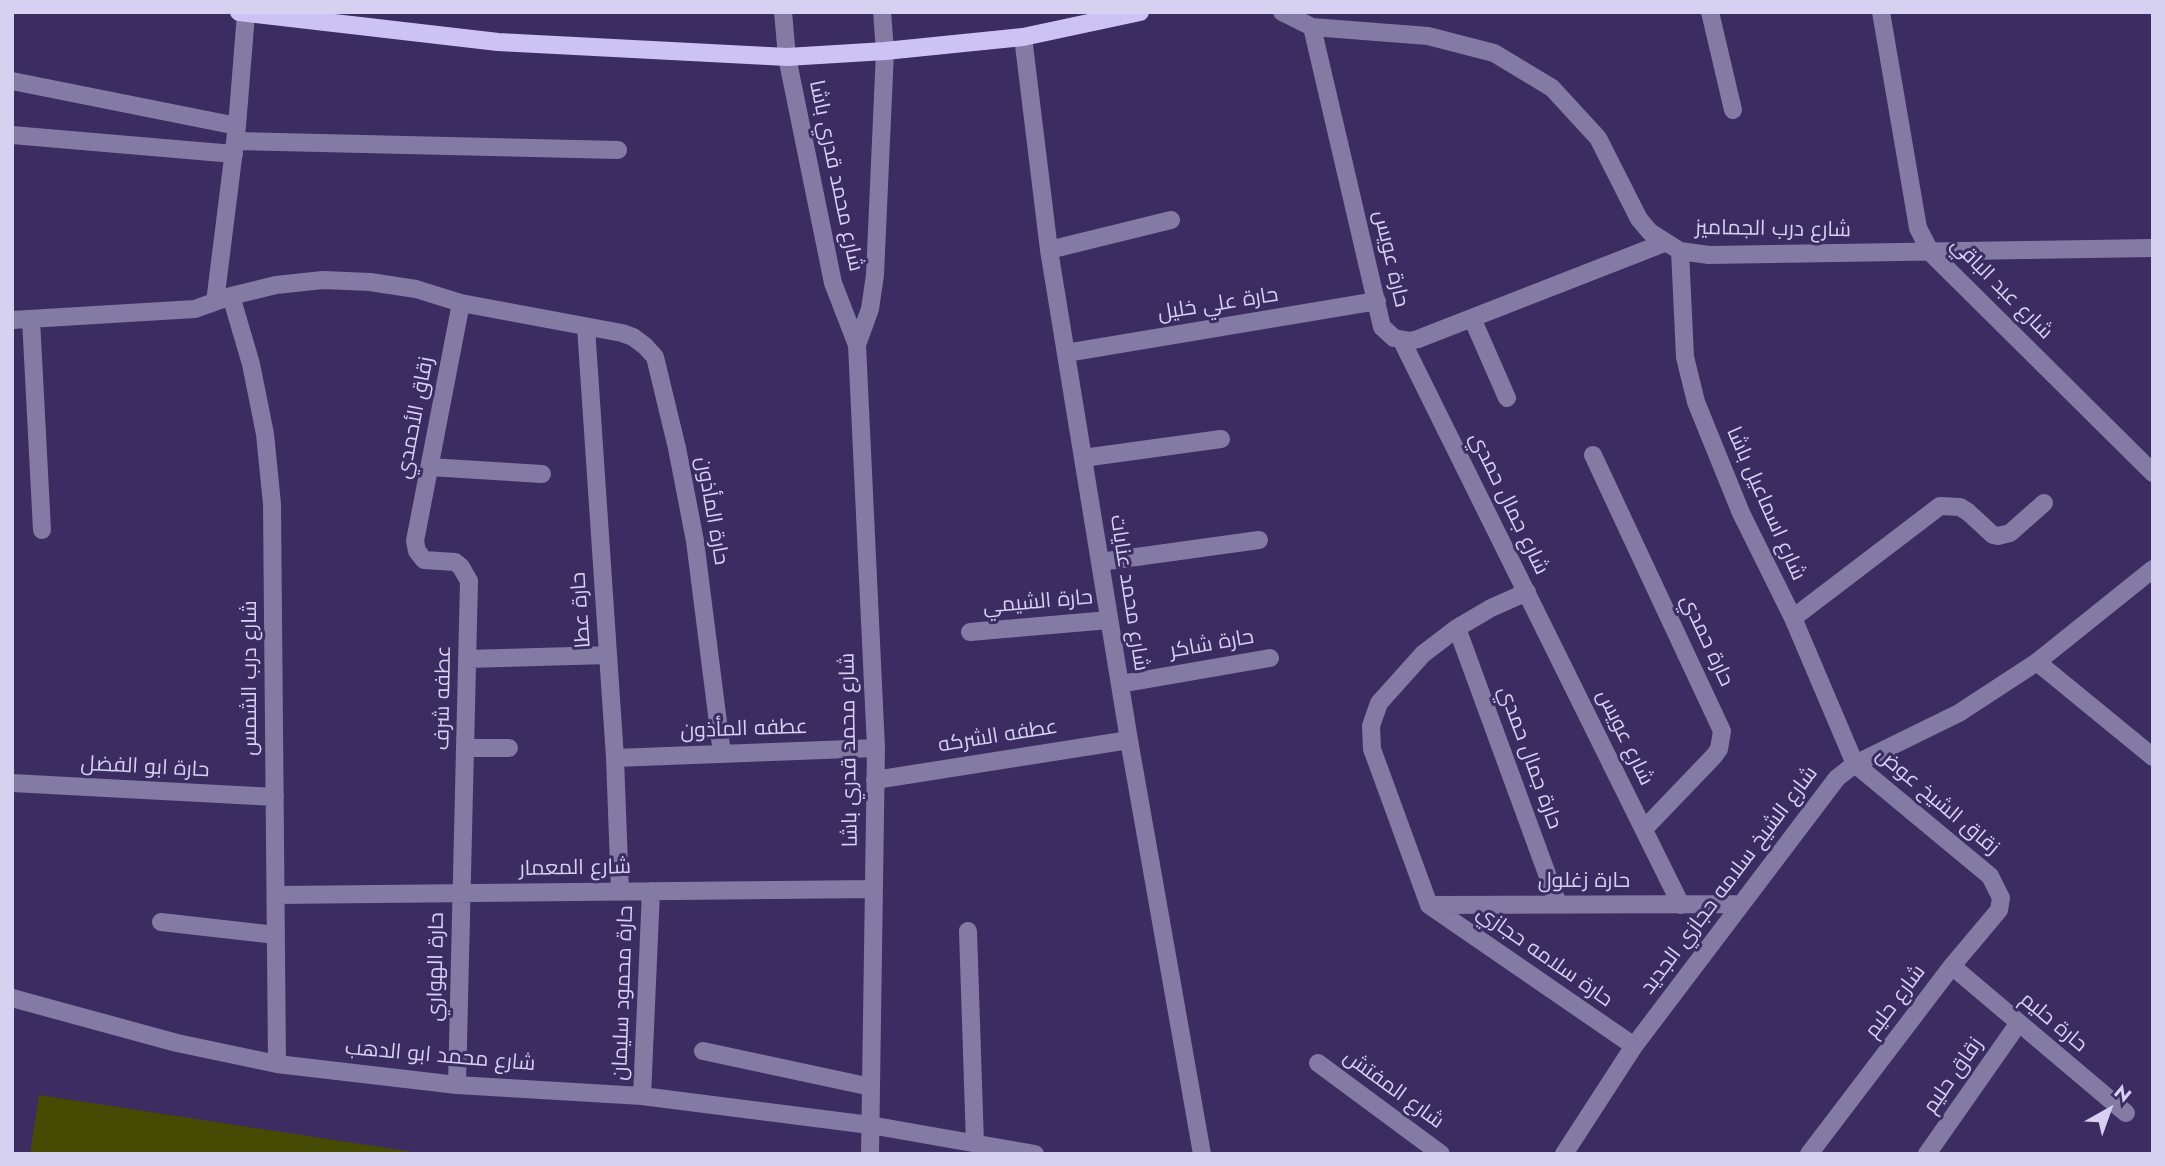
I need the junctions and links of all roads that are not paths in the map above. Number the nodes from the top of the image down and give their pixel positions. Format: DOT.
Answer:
graph roads {
  1 [pos="783,12"];
  2 [pos="882,12"];
  3 [pos="1140,12"];
  4 [pos="1282,12"];
  5 [pos="1710,12"];
  6 [pos="1881,12"];
  7 [pos="243,13"];
  8 [pos="1312,27"];
  9 [pos="1023,37"];
  10 [pos="885,51"];
  11 [pos="787,57"];
  12 [pos="12,81"];
  13 [pos="1733,110"];
  14 [pos="12,135"];
  15 [pos="235,140"];
  16 [pos="618,150"];
  17 [pos="1171,220"];
  18 [pos="1672,247"];
  19 [pos="2153,248"];
  20 [pos="1049,250"];
  21 [pos="1931,253"];
  22 [pos="223,299"];
  23 [pos="1377,301"];
  24 [pos="461,303"];
  25 [pos="1472,318"];
  26 [pos="31,319"];
  27 [pos="12,320"];
  28 [pos="586,327"];
  29 [pos="1402,341"];
  30 [pos="857,345"];
  31 [pos="1066,353"];
  32 [pos="1507,398"];
  33 [pos="1221,439"];
  34 [pos="1593,455"];
  35 [pos="1083,458"];
  36 [pos="430,467"];
  37 [pos="2153,473"];
  38 [pos="542,474"];
  39 [pos="2044,503"];
  40 [pos="42,530"];
  41 [pos="1258,540"];
  42 [pos="415,541"];
  43 [pos="1100,562"];
  44 [pos="2153,569"];
  45 [pos="1527,592"];
  46 [pos="1793,618"];
  47 [pos="1109,620"];
  48 [pos="1457,628"];
  49 [pos="970,632"];
  50 [pos="608,655"];
  51 [pos="1270,658"];
  52 [pos="467,659"];
  53 [pos="2037,662"];
  54 [pos="1119,684"];
  55 [pos="1129,740"];
  56 [pos="465,748"];
  57 [pos="509,748"];
  58 [pos="876,748"];
  59 [pos="722,754"];
  60 [pos="2153,757"];
  61 [pos="615,758"];
  62 [pos="1855,764"];
  63 [pos="875,780"];
  64 [pos="12,783"];
  65 [pos="275,797"];
  66 [pos="1644,829"];
  67 [pos="1990,876"];
  68 [pos="874,889"];
  69 [pos="620,891"];
  70 [pos="651,891"];
  71 [pos="461,893"];
  72 [pos="276,895"];
  73 [pos="1558,904"];
  74 [pos="1740,904"];
  75 [pos="1429,905"];
  76 [pos="1681,905"];
  77 [pos="161,922"];
  78 [pos="968,931"];
  79 [pos="276,935"];
  80 [pos="1952,966"];
  81 [pos="12,998"];
  82 [pos="2018,1024"];
  83 [pos="1634,1046"];
  84 [pos="703,1051"];
  85 [pos="1318,1063"];
  86 [pos="277,1064"];
  87 [pos="457,1085"];
  88 [pos="871,1087"];
  89 [pos="642,1096"];
  90 [pos="2126,1113"];
  91 [pos="870,1125"];
  92 [pos="975,1144"];
  93 [pos="870,1154"];
  94 [pos="1035,1154"];
  95 [pos="1202,1154"];
  96 [pos="1441,1154"];
  97 [pos="1564,1154"];
  98 [pos="1809,1154"];
  99 [pos="1927,1154"];
  1 -- 11 [label="street, شارع محمد قدري باشا"];
  2 -- 10 [label="street, شارع محمد قدري باشا"];
  3 -- 9 [label="main road"];
  4 -- 8 [label="street, شارع درب الجماميز"];
  5 -- 13 [label="street"];
  6 -- 21 [label="street, شارع عبد الباقي"];
  7 -- 11 [label="main road"];
  7 -- 15 [label="street"];
  8 -- 18 [label="street, شارع درب الجماميز"];
  8 -- 23 [label="street, حارة عويس"];
  9 -- 10 [label="main road"];
  9 -- 20 [label="street, شارع محمد عنايات"];
  10 -- 11 [label="main road"];
  10 -- 30 [label="street, شارع محمد قدري باشا"];
  11 -- 30 [label="street, شارع محمد قدري باشا"];
  12 -- 15 [label="street"];
  14 -- 15 [label="street"];
  15 -- 16 [label="street"];
  15 -- 22 [label="street"];
  17 -- 20 [label="street"];
  18 -- 21 [label="street, شارع درب الجماميز"];
  18 -- 25 [label="street"];
  18 -- 46 [label="street, شارع اسماعيل باشا"];
  19 -- 21 [label="street, شارع درب الجماميز"];
  20 -- 31 [label="street, شارع محمد عنايات"];
  21 -- 37 [label="street, شارع عبد الباقي"];
  22 -- 24 [label="street"];
  22 -- 26 [label="street"];
  22 -- 65 [label="street, شارع درب الشمس"];
  23 -- 29 [label="street, حارة عويس"];
  23 -- 31 [label="street, حارة علي خليل"];
  24 -- 28 [label="street"];
  24 -- 36 [label="street, زقاق الأحمدي"];
  25 -- 29 [label="street"];
  25 -- 32 [label="street"];
  26 -- 27 [label="street"];
  26 -- 40 [label="street"];
  28 -- 50 [label="street, حارة عطا"];
  28 -- 59 [label="street, حارة المأذون"];
  29 -- 45 [label="street, شارع جمال حمدي"];
  30 -- 58 [label="street, شارع محمد قدري باشا"];
  31 -- 35 [label="street, شارع محمد عنايات"];
  33 -- 35 [label="street"];
  34 -- 66 [label="street, حارة حمدي"];
  35 -- 43 [label="street, شارع محمد عنايات"];
  36 -- 38 [label="street"];
  36 -- 42 [label="street, زقاق الأحمدي"];
  39 -- 46 [label="street"];
  41 -- 43 [label="street"];
  42 -- 52 [label="street, عطفه شرف"];
  43 -- 47 [label="street, شارع محمد عنايات"];
  44 -- 53 [label="street, شارع الشيخ سلامه حجازي الجديد"];
  45 -- 48 [label="street, شارع جمال حمدي"];
  45 -- 66 [label="street, شارع عويس"];
  46 -- 62 [label="street, شارع اسماعيل باشا"];
  47 -- 49 [label="street, حارة الشيمي"];
  47 -- 54 [label="street, شارع محمد عنايات"];
  48 -- 73 [label="street, حارة جمال حمدي"];
  48 -- 75 [label="street, شارع جمال حمدي"];
  50 -- 52 [label="street"];
  50 -- 61 [label="street, حارة عطا"];
  51 -- 54 [label="street, حارة شاكر"];
  52 -- 56 [label="street, عطفه شرف"];
  53 -- 60 [label="street"];
  53 -- 62 [label="street, شارع الشيخ سلامه حجازي الجديد"];
  54 -- 55 [label="street, شارع محمد عنايات"];
  55 -- 63 [label="street, عطفه الشركه"];
  55 -- 95 [label="street, شارع محمد عنايات"];
  56 -- 57 [label="street"];
  56 -- 71 [label="street, عطفه شرف"];
  58 -- 59 [label="street, عطفه المأذون"];
  58 -- 63 [label="street, شارع محمد قدري باشا"];
  59 -- 61 [label="street, عطفه المأذون"];
  61 -- 69 [label="street, حارة عطا"];
  62 -- 67 [label="street, زقاق الشيخ عوض"];
  62 -- 74 [label="street, شارع الشيخ سلامه حجازي الجديد"];
  63 -- 68 [label="street, شارع محمد قدري باشا"];
  64 -- 65 [label="street, حارة ابو الفضل"];
  65 -- 72 [label="street, شارع درب الشمس"];
  66 -- 76 [label="street, شارع عويس"];
  67 -- 80 [label="street, شارع حليم"];
  68 -- 70 [label="street, شارع المعمار"];
  68 -- 88 [label="street, شارع محمد قدري باشا"];
  69 -- 70 [label="street, شارع المعمار"];
  69 -- 71 [label="street, شارع المعمار"];
  70 -- 89 [label="street, حارة محمود سليمان"];
  71 -- 72 [label="street, شارع المعمار"];
  71 -- 87 [label="street, حارة الهواري"];
  72 -- 79 [label="street, شارع درب الشمس"];
  73 -- 75 [label="street, حارة زغلول"];
  73 -- 76 [label="street, حارة زغلول"];
  74 -- 76 [label="street, حارة زغلول"];
  74 -- 83 [label="street, شارع الشيخ سلامه حجازي الجديد"];
  75 -- 83 [label="street, حارة سلامه حجازي"];
  77 -- 79 [label="street"];
  78 -- 92 [label="street"];
  79 -- 86 [label="street, شارع درب الشمس"];
  80 -- 82 [label="street, حارة حليم"];
  80 -- 98 [label="street, شارع حليم"];
  81 -- 86 [label="street, شارع محمد ابو الدهب"];
  82 -- 90 [label="street, حارة حليم"];
  82 -- 99 [label="street, زقاق حليم"];
  83 -- 97 [label="street, شارع الشيخ سلامه حجازي الجديد"];
  84 -- 88 [label="street"];
  85 -- 96 [label="street, شارع المفتش"];
  86 -- 87 [label="street, شارع محمد ابو الدهب"];
  87 -- 89 [label="street, شارع محمد ابو الدهب"];
  88 -- 91 [label="street, شارع محمد قدري باشا"];
  89 -- 91 [label="street, شارع محمد ابو الدهب"];
  91 -- 92 [label="street, شارع محمد ابو الدهب"];
  91 -- 93 [label="street, شارع محمد قدري باشا"];
  92 -- 94 [label="street, شارع محمد ابو الدهب"];
}
